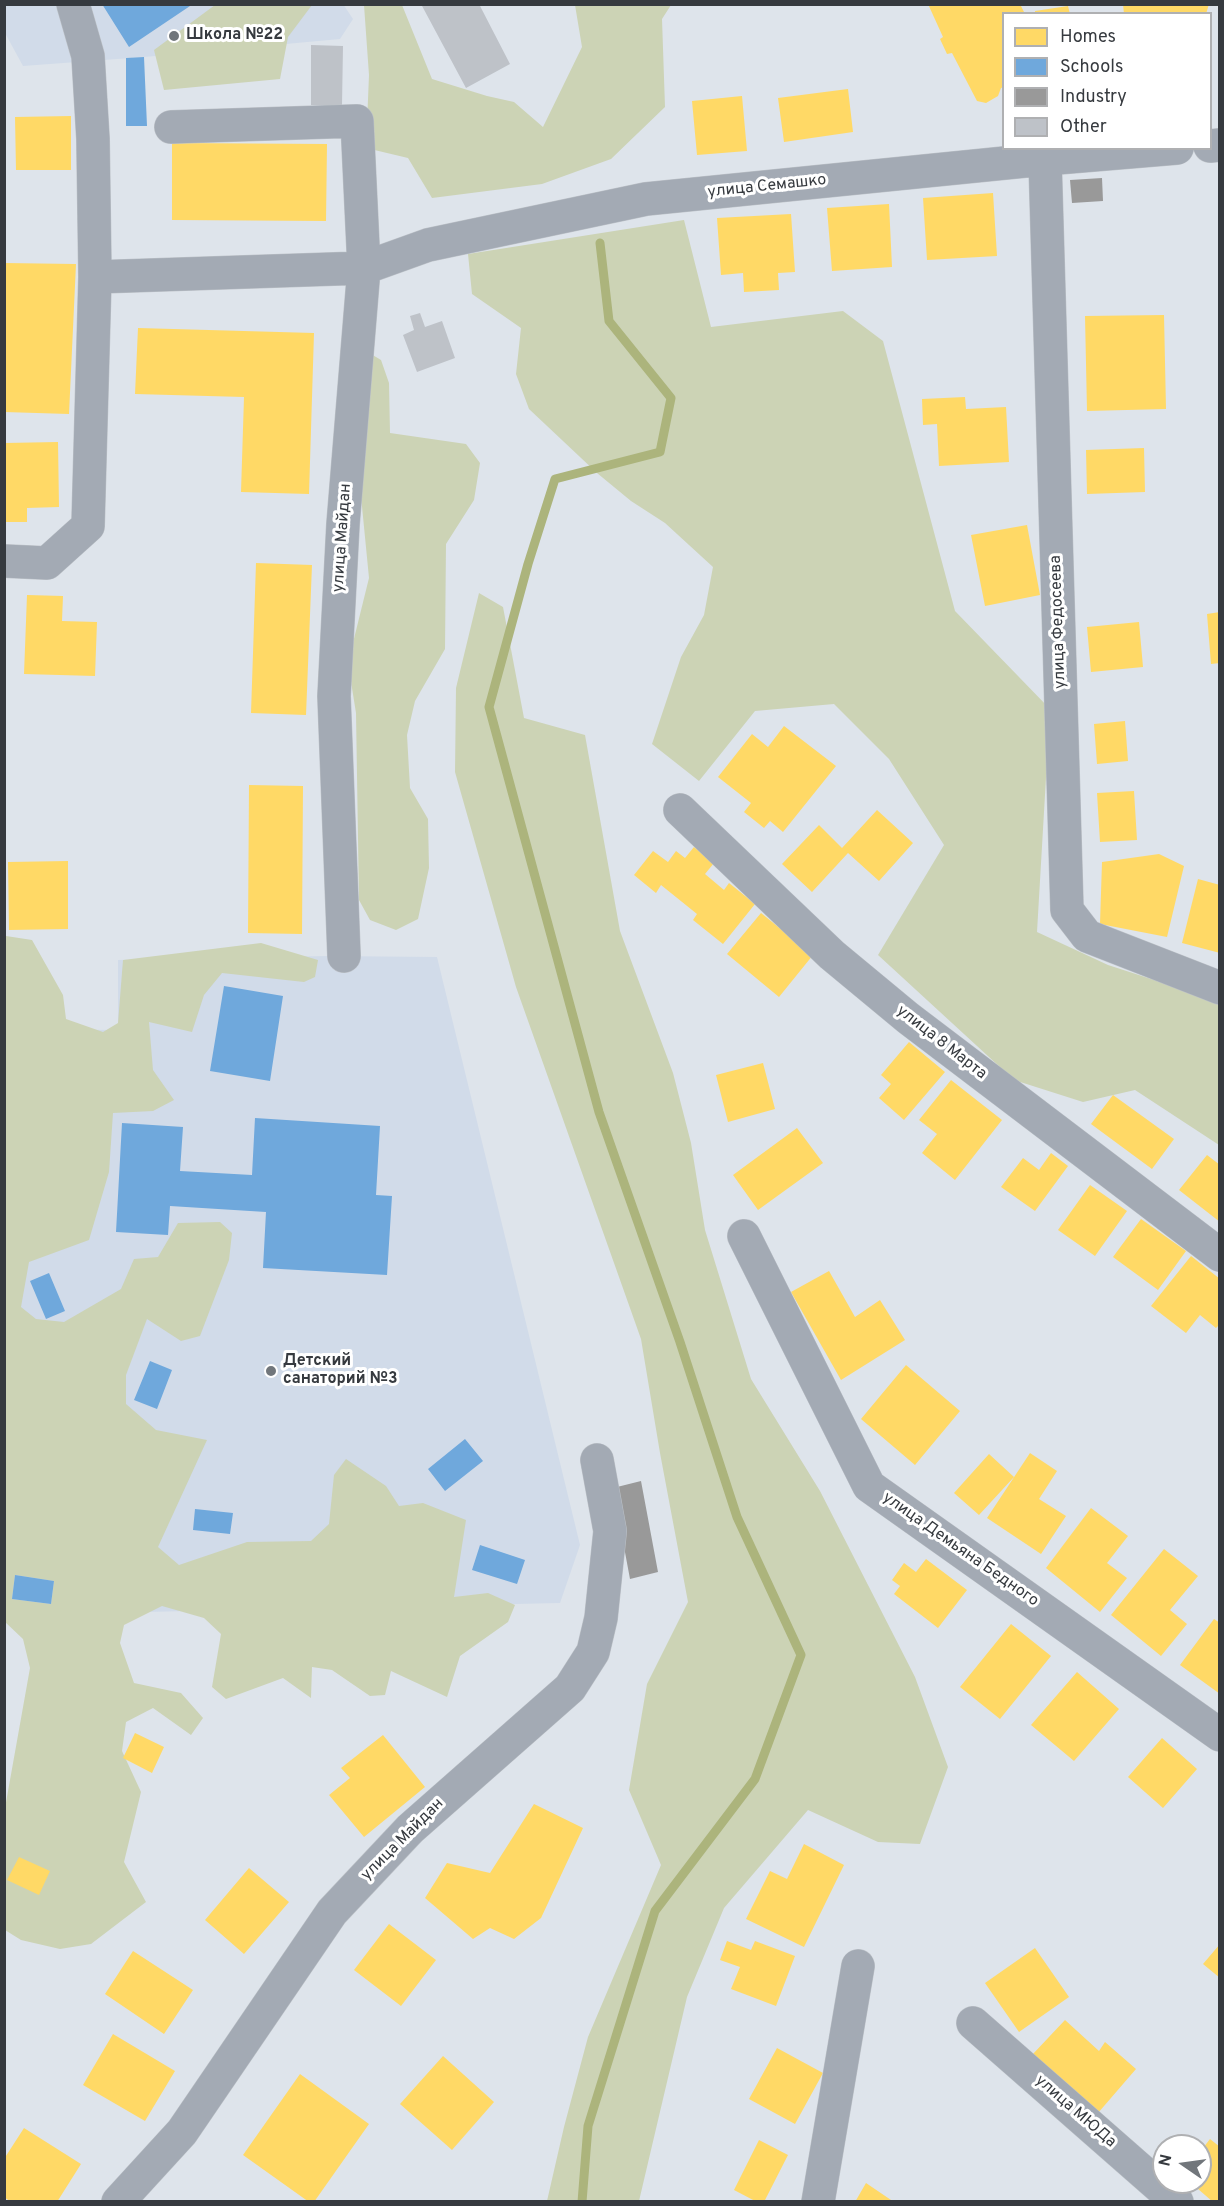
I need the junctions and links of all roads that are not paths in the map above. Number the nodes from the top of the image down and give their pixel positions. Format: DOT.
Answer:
graph roads {
  1 [pos="73,4"];
  2 [pos="171,127"];
  3 [pos="1153,150"];
  4 [pos="1045,159"];
  5 [pos="364,268"];
  6 [pos="94,277"];
  7 [pos="4,561"];
  8 [pos="680,810"];
  9 [pos="344,956"];
  10 [pos="1220,988"];
  11 [pos="744,1236"];
  12 [pos="1220,1255"];
  13 [pos="597,1460"];
  14 [pos="1220,1735"];
  15 [pos="858,1966"];
  16 [pos="973,2023"];
  17 [pos="118,2202"];
  18 [pos="818,2202"];
  19 [pos="1177,2202"];
  1 -- 6 [label="street"];
  2 -- 5 [label="street, улица Майдан"];
  3 -- 4 [label="street, улица Семашко"];
  4 -- 5 [label="street, улица Семашко"];
  4 -- 10 [label="street, улица Федосеева"];
  5 -- 6 [label="street, улица Семашко"];
  5 -- 9 [label="street, улица Майдан"];
  6 -- 7 [label="street"];
  8 -- 12 [label="street, улица 8 Марта"];
  11 -- 14 [label="street, улица Демьяна Бедного"];
  13 -- 17 [label="street, улица Майдан"];
  15 -- 18 [label="street"];
  16 -- 19 [label="street, улица МЮДа"];
}
